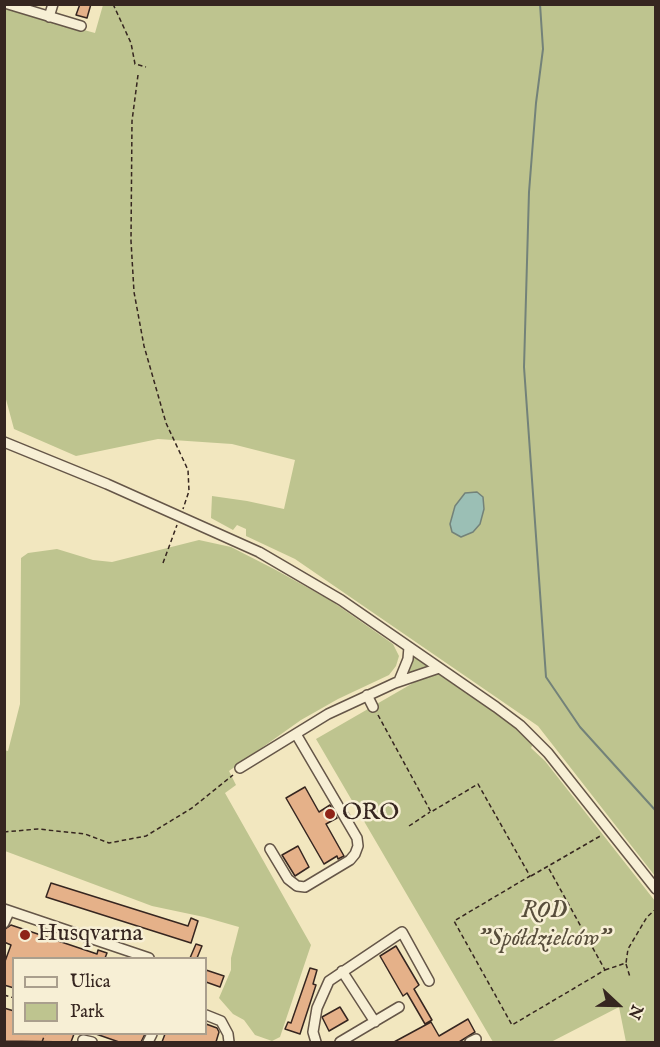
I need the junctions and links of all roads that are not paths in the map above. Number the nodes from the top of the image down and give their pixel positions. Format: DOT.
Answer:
graph roads {
  1 [pos="8,4"];
  2 [pos="53,4"];
  3 [pos="49,16"];
  4 [pos="81,26"];
  5 [pos="4,442"];
  6 [pos="409,647"];
  7 [pos="439,668"];
  8 [pos="399,681"];
  9 [pos="367,695"];
  10 [pos="373,707"];
  11 [pos="296,734"];
  12 [pos="240,768"];
  13 [pos="270,849"];
  14 [pos="656,889"];
  15 [pos="7,910"];
  16 [pos="4,923"];
  17 [pos="147,957"];
  18 [pos="342,971"];
  19 [pos="429,981"];
  20 [pos="399,1007"];
  21 [pos="207,1015"];
  22 [pos="375,1022"];
  23 [pos="230,1042"];
  24 [pos="316,1042"];
  25 [pos="340,1042"];
  1 -- 3 [label="street"];
  2 -- 3 [label="street"];
  3 -- 4 [label="street"];
  5 -- 6 [label="street"];
  6 -- 7 [label="street"];
  6 -- 8 [label="street"];
  7 -- 8 [label="street"];
  7 -- 14 [label="street"];
  8 -- 9 [label="street"];
  9 -- 10 [label="street"];
  9 -- 11 [label="street"];
  11 -- 12 [label="street"];
  11 -- 13 [label="street"];
  15 -- 16 [label="street"];
  15 -- 17 [label="street"];
  18 -- 19 [label="street"];
  18 -- 22 [label="street"];
  18 -- 24 [label="street"];
  20 -- 22 [label="street"];
  21 -- 23 [label="street"];
  22 -- 25 [label="street"];
}
